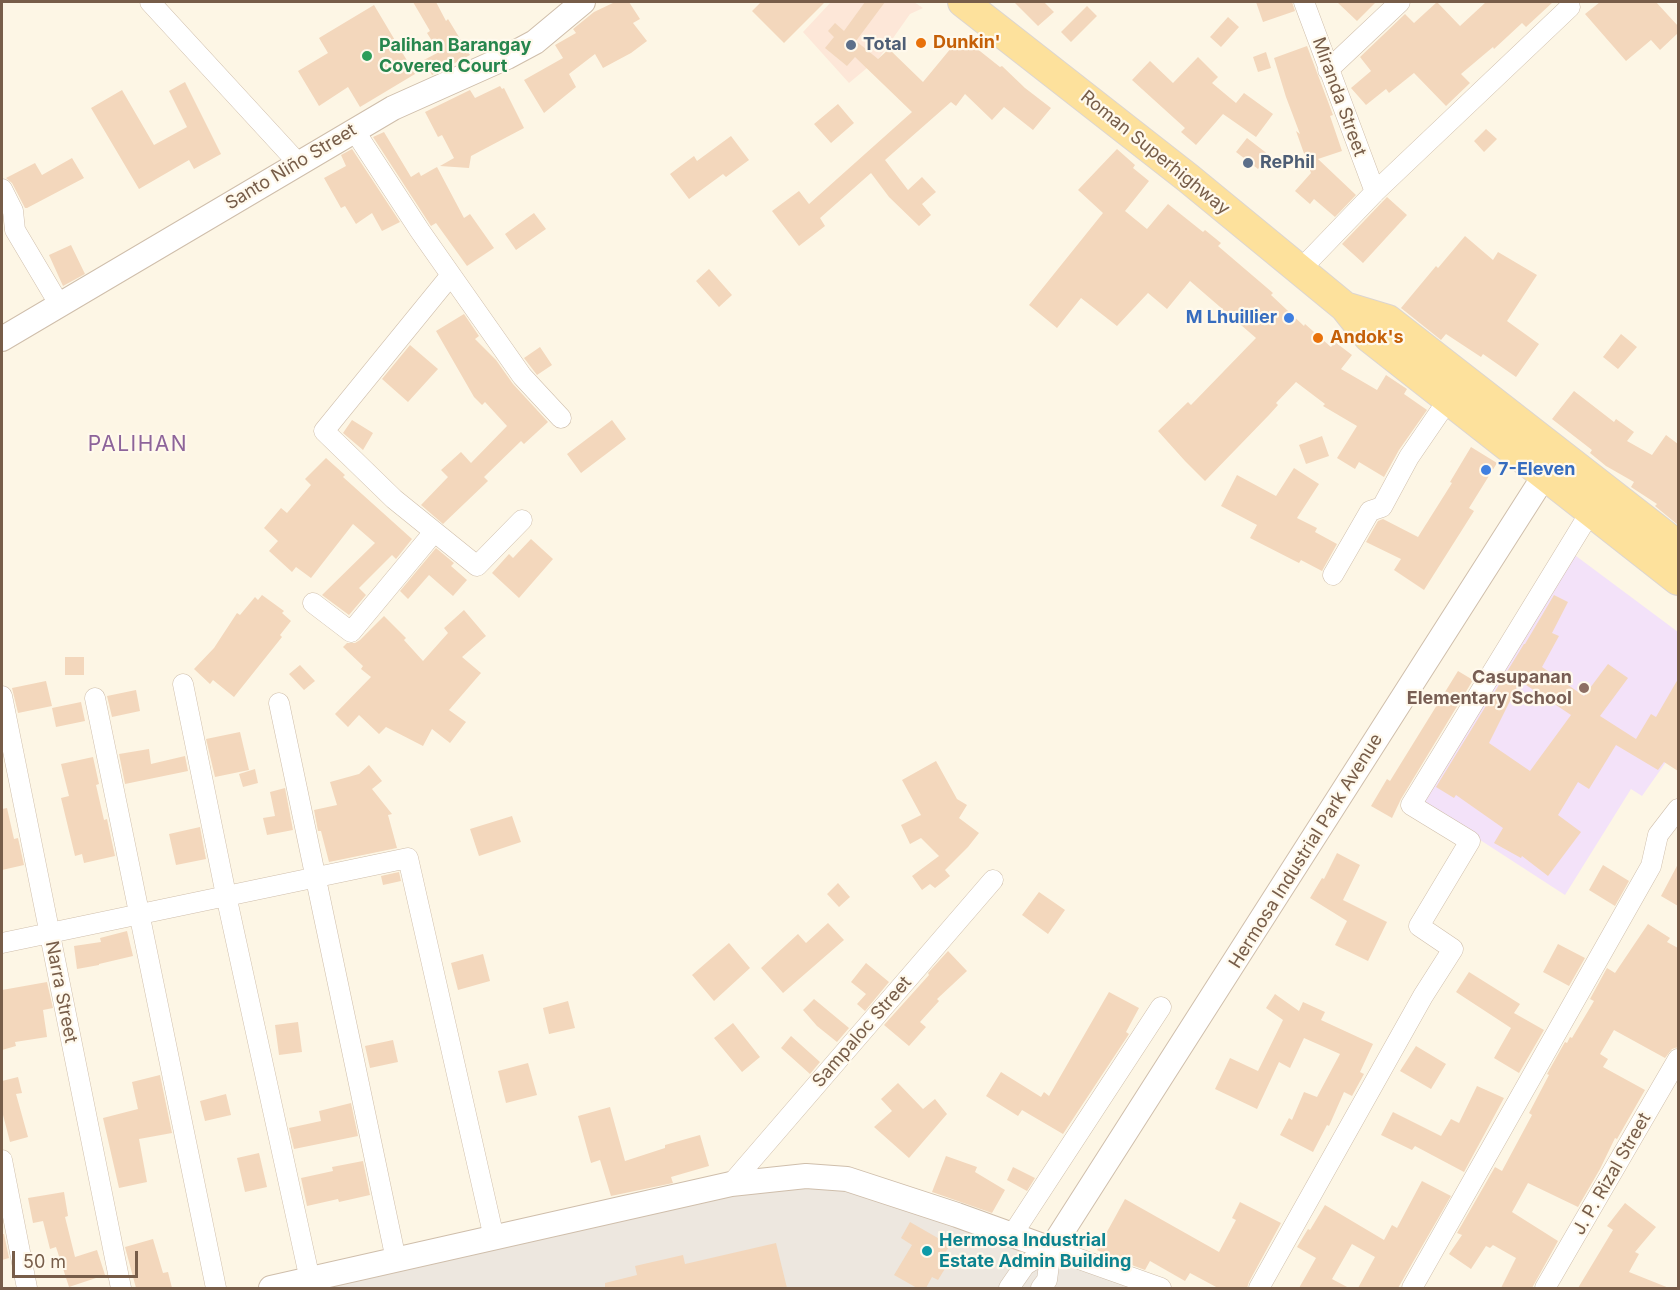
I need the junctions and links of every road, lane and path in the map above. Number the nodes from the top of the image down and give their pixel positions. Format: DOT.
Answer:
graph roads {
  1 [pos="150,2"];
  2 [pos="583,2"];
  3 [pos="963,2"];
  4 [pos="1304,2"];
  5 [pos="1400,2"];
  6 [pos="1570,7"];
  7 [pos="1328,70"];
  8 [pos="354,130"];
  9 [pos="298,164"];
  10 [pos="2,189"];
  11 [pos="1375,192"];
  12 [pos="1300,270"];
  13 [pos="451,275"];
  14 [pos="59,304"];
  15 [pos="1345,307"];
  16 [pos="2,339"];
  17 [pos="1448,400"];
  18 [pos="561,418"];
  19 [pos="1551,464"];
  20 [pos="1591,512"];
  21 [pos="522,520"];
  22 [pos="434,532"];
  23 [pos="1678,546"];
  24 [pos="1333,576"];
  25 [pos="1678,580"];
  26 [pos="312,603"];
  27 [pos="183,684"];
  28 [pos="2,696"];
  29 [pos="95,698"];
  30 [pos="279,704"];
  31 [pos="1678,809"];
  32 [pos="316,876"];
  33 [pos="993,880"];
  34 [pos="226,895"];
  35 [pos="138,913"];
  36 [pos="49,933"];
  37 [pos="2,943"];
  38 [pos="1161,1007"];
  39 [pos="1678,1059"];
  40 [pos="2,1160"];
  41 [pos="731,1184"];
  42 [pos="1012,1234"];
  43 [pos="494,1238"];
  44 [pos="1051,1249"];
  45 [pos="396,1260"];
  46 [pos="310,1280"];
  47 [pos="27,1288"];
  48 [pos="121,1288"];
  49 [pos="216,1288"];
  50 [pos="271,1288"];
  51 [pos="1009,1288"];
  52 [pos="1041,1288"];
  53 [pos="1161,1288"];
  54 [pos="1259,1288"];
  55 [pos="1412,1288"];
  56 [pos="1545,1288"];
  1 -- 9 [label="street"];
  2 -- 8 [label="street, Santo Niño Street"];
  3 -- 12 [label="main road, Roman Superhighway"];
  4 -- 7 [label="street, Miranda Street"];
  5 -- 7 [label="street"];
  6 -- 11 [label="street"];
  7 -- 11 [label="street, Miranda Street"];
  8 -- 9 [label="street, Santo Niño Street"];
  8 -- 13 [label="street"];
  9 -- 14 [label="street, Santo Niño Street"];
  10 -- 14 [label="street"];
  11 -- 12 [label="street"];
  12 -- 15 [label="main road, Roman Superhighway"];
  13 -- 18 [label="street"];
  13 -- 22 [label="street"];
  14 -- 16 [label="street, Santo Niño Street"];
  15 -- 17 [label="main road, Roman Superhighway"];
  15 -- 19 [label="main road, Roman Superhighway"];
  17 -- 19 [label="main road, Roman Superhighway"];
  17 -- 24 [label="street"];
  19 -- 20 [label="main road, Roman Superhighway"];
  19 -- 23 [label="main road, Roman Superhighway"];
  19 -- 44 [label="street, Hermosa Industrial Park Avenue"];
  20 -- 25 [label="main road, Roman Superhighway"];
  20 -- 54 [label="street"];
  21 -- 22 [label="street"];
  22 -- 26 [label="street"];
  27 -- 34 [label="street"];
  28 -- 36 [label="street, Narra Street"];
  29 -- 35 [label="street"];
  30 -- 32 [label="street"];
  31 -- 55 [label="street"];
  32 -- 34 [label="street"];
  32 -- 43 [label="street"];
  32 -- 45 [label="street"];
  33 -- 41 [label="street, Sampaloc Street"];
  34 -- 35 [label="street"];
  34 -- 46 [label="street"];
  35 -- 36 [label="street"];
  35 -- 49 [label="street"];
  36 -- 37 [label="street"];
  36 -- 48 [label="street, Narra Street"];
  38 -- 42 [label="street"];
  39 -- 56 [label="street, J. P. Rizal Street"];
  40 -- 47 [label="street"];
  41 -- 42 [label="street"];
  41 -- 43 [label="street"];
  42 -- 44 [label="street"];
  43 -- 45 [label="street"];
  44 -- 51 [label="street"];
  44 -- 52 [label="street"];
  44 -- 53 [label="street"];
  45 -- 46 [label="street"];
  46 -- 50 [label="street"];
}
